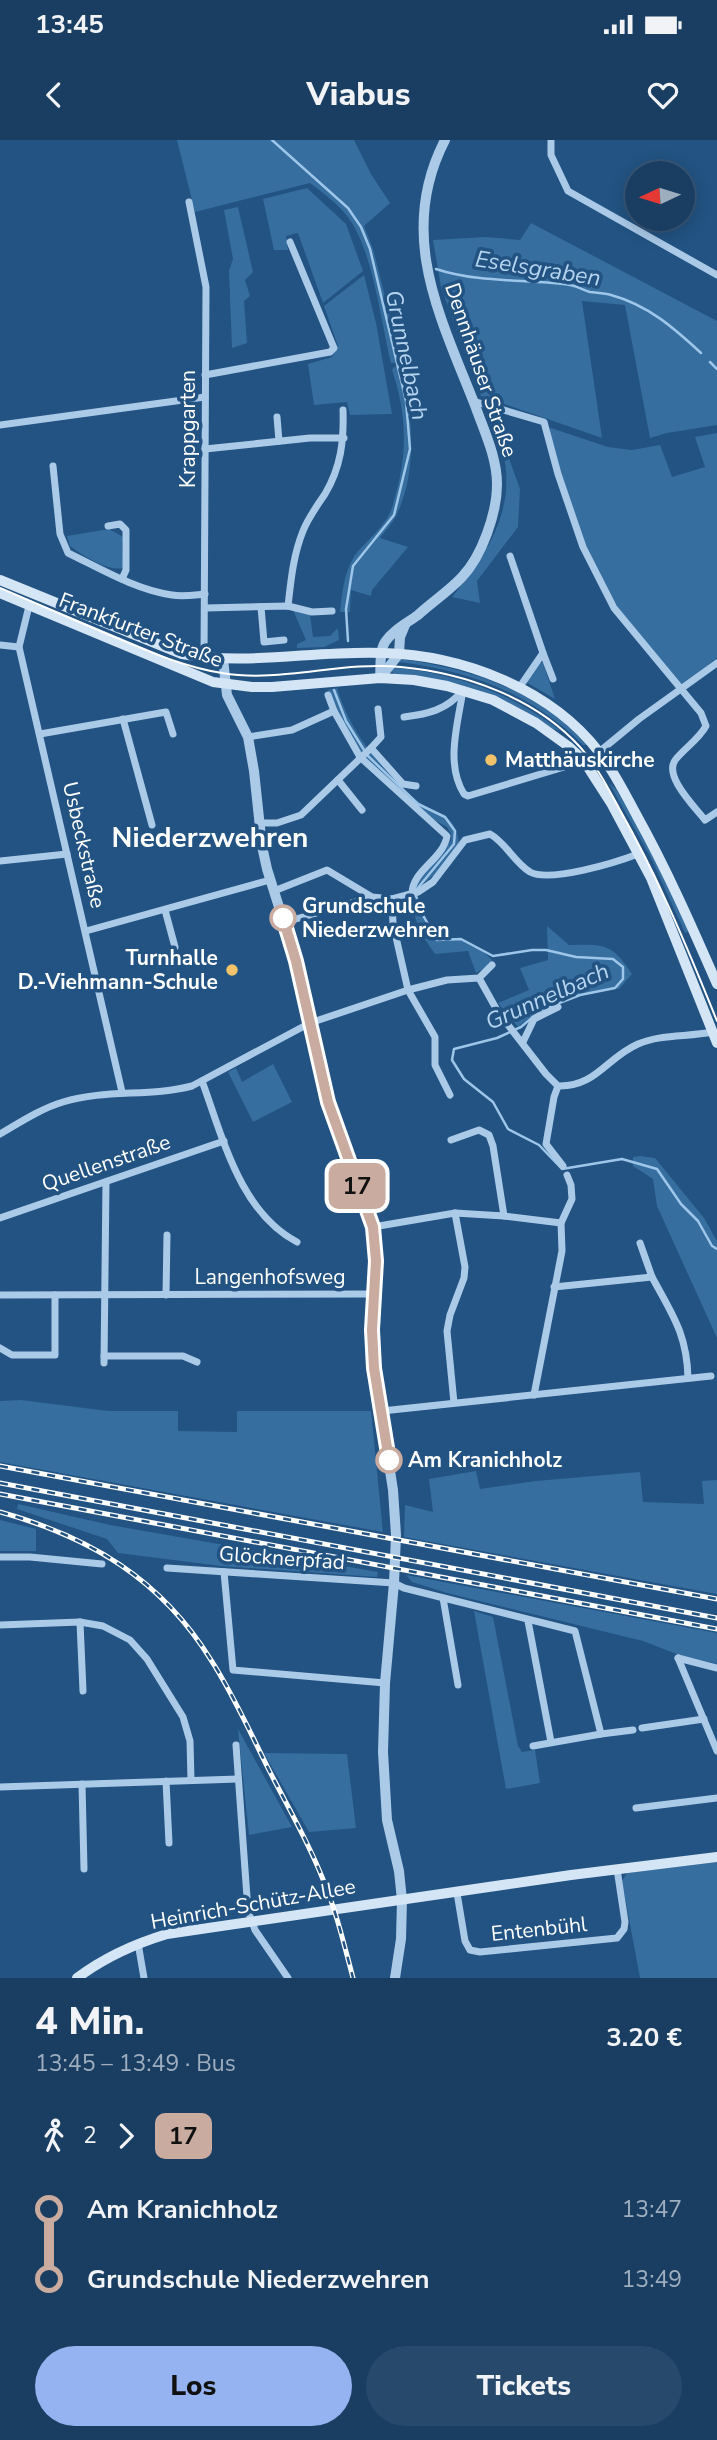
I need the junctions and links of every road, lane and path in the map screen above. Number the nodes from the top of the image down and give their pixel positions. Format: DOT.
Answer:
graph roads {
  1 [pos="445,140"];
  2 [pos="551,140"];
  3 [pos="189,202"];
  4 [pos="290,242"];
  5 [pos="717,275"];
  6 [pos="205,375"];
  7 [pos="205,397"];
  8 [pos="473,401"];
  9 [pos="343,410"];
  10 [pos="277,416"];
  11 [pos="0,425"];
  12 [pos="344,438"];
  13 [pos="279,441"];
  14 [pos="205,449"];
  15 [pos="53,466"];
  16 [pos="108,526"];
  17 [pos="510,556"];
  18 [pos="0,579"];
  19 [pos="122,579"];
  20 [pos="0,593"];
  21 [pos="32,593"];
  22 [pos="205,594"];
  23 [pos="29,606"];
  24 [pos="288,606"];
  25 [pos="261,607"];
  26 [pos="206,608"];
  27 [pos="332,611"];
  28 [pos="405,625"];
  29 [pos="284,640"];
  30 [pos="0,645"];
  31 [pos="19,647"];
  32 [pos="382,653"];
  33 [pos="543,653"];
  34 [pos="399,654"];
  35 [pos="204,658"];
  36 [pos="223,659"];
  37 [pos="717,663"];
  38 [pos="380,678"];
  39 [pos="553,679"];
  40 [pos="224,683"];
  41 [pos="519,688"];
  42 [pos="463,690"];
  43 [pos="682,690"];
  44 [pos="328,695"];
  45 [pos="378,709"];
  46 [pos="334,711"];
  47 [pos="404,717"];
  48 [pos="123,719"];
  49 [pos="40,734"];
  50 [pos="173,734"];
  51 [pos="248,737"];
  52 [pos="599,752"];
  53 [pos="365,753"];
  54 [pos="584,761"];
  55 [pos="338,779"];
  56 [pos="416,786"];
  57 [pos="362,810"];
  58 [pos="717,812"];
  59 [pos="259,823"];
  60 [pos="152,825"];
  61 [pos="67,854"];
  62 [pos="638,854"];
  63 [pos="0,861"];
  64 [pos="272,886"];
  65 [pos="415,893"];
  66 [pos="372,897"];
  67 [pos="392,899"];
  68 [pos="165,910"];
  69 [pos="289,921"];
  70 [pos="86,931"];
  71 [pos="175,947"];
  72 [pos="492,965"];
  73 [pos="479,978"];
  74 [pos="717,984"];
  75 [pos="408,990"];
  76 [pos="558,1007"];
  77 [pos="310,1023"];
  78 [pos="715,1035"];
  79 [pos="521,1039"];
  80 [pos="202,1081"];
  81 [pos="558,1086"];
  82 [pos="122,1093"];
  83 [pos="450,1095"];
  84 [pos="0,1134"];
  85 [pos="224,1140"];
  86 [pos="450,1140"];
  87 [pos="563,1166"];
  88 [pos="568,1175"];
  89 [pos="106,1182"];
  90 [pos="455,1213"];
  91 [pos="504,1216"];
  92 [pos="0,1218"];
  93 [pos="561,1223"];
  94 [pos="373,1227"];
  95 [pos="167,1235"];
  96 [pos="297,1242"];
  97 [pos="640,1243"];
  98 [pos="652,1277"];
  99 [pos="554,1287"];
  100 [pos="374,1294"];
  101 [pos="0,1295"];
  102 [pos="55,1295"];
  103 [pos="166,1295"];
  104 [pos="105,1296"];
  105 [pos="0,1348"];
  106 [pos="197,1362"];
  107 [pos="711,1376"];
  108 [pos="688,1378"];
  109 [pos="534,1395"];
  110 [pos="454,1403"];
  111 [pos="382,1411"];
  112 [pos="0,1557"];
  113 [pos="102,1564"];
  114 [pos="167,1568"];
  115 [pos="224,1572"];
  116 [pos="394,1583"];
  117 [pos="443,1598"];
  118 [pos="528,1621"];
  119 [pos="80,1622"];
  120 [pos="0,1625"];
  121 [pos="717,1668"];
  122 [pos="385,1683"];
  123 [pos="458,1685"];
  124 [pos="83,1690"];
  125 [pos="704,1719"];
  126 [pos="601,1734"];
  127 [pos="551,1742"];
  128 [pos="236,1745"];
  129 [pos="533,1745"];
  130 [pos="717,1751"];
  131 [pos="238,1779"];
  132 [pos="191,1780"];
  133 [pos="166,1781"];
  134 [pos="82,1784"];
  135 [pos="0,1787"];
  136 [pos="717,1798"];
  137 [pos="636,1808"];
  138 [pos="169,1843"];
  139 [pos="717,1857"];
  140 [pos="617,1869"];
  141 [pos="84,1870"];
  142 [pos="457,1893"];
  143 [pos="402,1900"];
  144 [pos="252,1921"];
  145 [pos="138,1943"];
  146 [pos="78,1978"];
  147 [pos="144,1978"];
  148 [pos="288,1978"];
  149 [pos="395,1978"];
  1 -- 8 [label="street, Dennhäuser Straße"];
  2 -- 5 [label="street"];
  3 -- 6 [label="street, Krappgarten"];
  4 -- 6 [label="street"];
  6 -- 7 [label="street, Krappgarten"];
  7 -- 11 [label="street"];
  7 -- 14 [label="street, Krappgarten"];
  8 -- 28 [label="street, Dennhäuser Straße"];
  8 -- 43 [label="street"];
  9 -- 12 [label="street"];
  10 -- 13 [label="street"];
  12 -- 13 [label="street"];
  12 -- 24 [label="street"];
  13 -- 14 [label="street"];
  14 -- 22 [label="street, Krappgarten"];
  15 -- 19 [label="street"];
  16 -- 19 [label="street"];
  17 -- 33 [label="street"];
  18 -- 21 [label="main road, Frankfurter Straße"];
  19 -- 22 [label="street"];
  20 -- 23 [label="main road, Frankfurter Straße"];
  21 -- 23 [label="main road, Frankfurter Straße"];
  21 -- 35 [label="main road, Frankfurter Straße"];
  22 -- 26 [label="street, Krappgarten"];
  23 -- 31 [label="street, Usbeckstraße"];
  23 -- 40 [label="main road, Frankfurter Straße"];
  24 -- 25 [label="street"];
  24 -- 27 [label="street"];
  25 -- 26 [label="street"];
  25 -- 29 [label="street"];
  26 -- 35 [label="street, Krappgarten"];
  28 -- 32 [label="street, Dennhäuser Straße"];
  28 -- 34 [label="street"];
  30 -- 31 [label="street"];
  31 -- 49 [label="street, Usbeckstraße"];
  32 -- 34 [label="main road, Frankfurter Straße"];
  32 -- 36 [label="main road, Frankfurter Straße"];
  32 -- 38 [label="street"];
  33 -- 39 [label="street"];
  33 -- 41 [label="street"];
  34 -- 38 [label="street"];
  34 -- 41 [label="main road, Frankfurter Straße"];
  35 -- 36 [label="main road, Frankfurter Straße"];
  36 -- 40 [label="street"];
  37 -- 43 [label="street"];
  38 -- 40 [label="main road, Frankfurter Straße"];
  38 -- 42 [label="main road, Frankfurter Straße"];
  40 -- 51 [label="street"];
  41 -- 52 [label="main road, Frankfurter Straße"];
  42 -- 47 [label="street"];
  42 -- 54 [label="main road, Frankfurter Straße"];
  42 -- 54 [label="street"];
  43 -- 52 [label="street"];
  43 -- 58 [label="street"];
  44 -- 46 [label="street"];
  45 -- 53 [label="street"];
  46 -- 51 [label="street"];
  46 -- 53 [label="street"];
  48 -- 49 [label="street"];
  48 -- 50 [label="street"];
  48 -- 60 [label="street"];
  49 -- 61 [label="street, Usbeckstraße"];
  51 -- 59 [label="street"];
  52 -- 54 [label="main road"];
  52 -- 74 [label="main road, Frankfurter Straße"];
  53 -- 55 [label="street"];
  53 -- 56 [label="street"];
  53 -- 65 [label="street"];
  54 -- 62 [label="main road, Frankfurter Straße"];
  55 -- 57 [label="street"];
  55 -- 59 [label="street"];
  59 -- 64 [label="street"];
  61 -- 63 [label="street"];
  61 -- 70 [label="street, Usbeckstraße"];
  62 -- 65 [label="street"];
  62 -- 78 [label="main road, Frankfurter Straße"];
  64 -- 66 [label="street"];
  64 -- 68 [label="street"];
  64 -- 77 [label="street"];
  65 -- 67 [label="street"];
  66 -- 67 [label="street"];
  66 -- 69 [label="street"];
  67 -- 75 [label="street"];
  68 -- 70 [label="street"];
  68 -- 71 [label="street"];
  70 -- 82 [label="street, Usbeckstraße"];
  72 -- 73 [label="street"];
  73 -- 75 [label="street"];
  73 -- 79 [label="street"];
  75 -- 77 [label="street"];
  75 -- 83 [label="street"];
  76 -- 79 [label="street"];
  77 -- 80 [label="street"];
  77 -- 94 [label="street"];
  78 -- 81 [label="street"];
  79 -- 81 [label="street"];
  80 -- 82 [label="street"];
  80 -- 85 [label="street"];
  81 -- 87 [label="street"];
  82 -- 84 [label="street"];
  85 -- 89 [label="street, Quellenstraße"];
  85 -- 96 [label="street"];
  86 -- 91 [label="street"];
  88 -- 93 [label="street"];
  89 -- 92 [label="street, Quellenstraße"];
  89 -- 104 [label="street"];
  90 -- 91 [label="street"];
  90 -- 94 [label="street"];
  90 -- 110 [label="street"];
  91 -- 93 [label="street"];
  93 -- 99 [label="street"];
  94 -- 100 [label="street"];
  95 -- 103 [label="street, Langenhofsweg"];
  97 -- 98 [label="street"];
  98 -- 99 [label="street"];
  98 -- 108 [label="street"];
  99 -- 109 [label="street"];
  100 -- 103 [label="street, Langenhofsweg"];
  100 -- 111 [label="street"];
  101 -- 102 [label="street, Langenhofsweg"];
  102 -- 104 [label="street, Langenhofsweg"];
  102 -- 105 [label="street"];
  103 -- 104 [label="street, Langenhofsweg"];
  104 -- 106 [label="street"];
  107 -- 108 [label="street"];
  108 -- 109 [label="street"];
  109 -- 110 [label="street"];
  110 -- 111 [label="street"];
  111 -- 116 [label="street"];
  112 -- 113 [label="street"];
  114 -- 115 [label="street, Glöcknerpfad"];
  115 -- 116 [label="street, Glöcknerpfad"];
  115 -- 122 [label="street"];
  116 -- 117 [label="street, Glöcknerpfad"];
  116 -- 122 [label="street"];
  117 -- 118 [label="street, Glöcknerpfad"];
  117 -- 123 [label="street"];
  118 -- 126 [label="street, Glöcknerpfad"];
  118 -- 127 [label="street"];
  119 -- 120 [label="street"];
  119 -- 124 [label="street"];
  119 -- 132 [label="street"];
  121 -- 125 [label="street"];
  122 -- 143 [label="street"];
  125 -- 126 [label="street"];
  125 -- 130 [label="street"];
  126 -- 127 [label="street"];
  127 -- 129 [label="street"];
  128 -- 131 [label="street"];
  131 -- 132 [label="street"];
  131 -- 144 [label="street"];
  132 -- 133 [label="street"];
  133 -- 134 [label="street"];
  133 -- 138 [label="street"];
  134 -- 135 [label="street"];
  134 -- 141 [label="street"];
  136 -- 137 [label="street"];
  139 -- 140 [label="main road, Heinrich-Schütz-Allee"];
  140 -- 142 [label="main road, Heinrich-Schütz-Allee"];
  140 -- 142 [label="street, Entenbühl"];
  142 -- 143 [label="main road, Heinrich-Schütz-Allee"];
  143 -- 144 [label="main road, Heinrich-Schütz-Allee"];
  143 -- 149 [label="street"];
  144 -- 145 [label="main road, Heinrich-Schütz-Allee"];
  144 -- 148 [label="street"];
  145 -- 146 [label="main road, Heinrich-Schütz-Allee"];
  145 -- 147 [label="street"];
}
